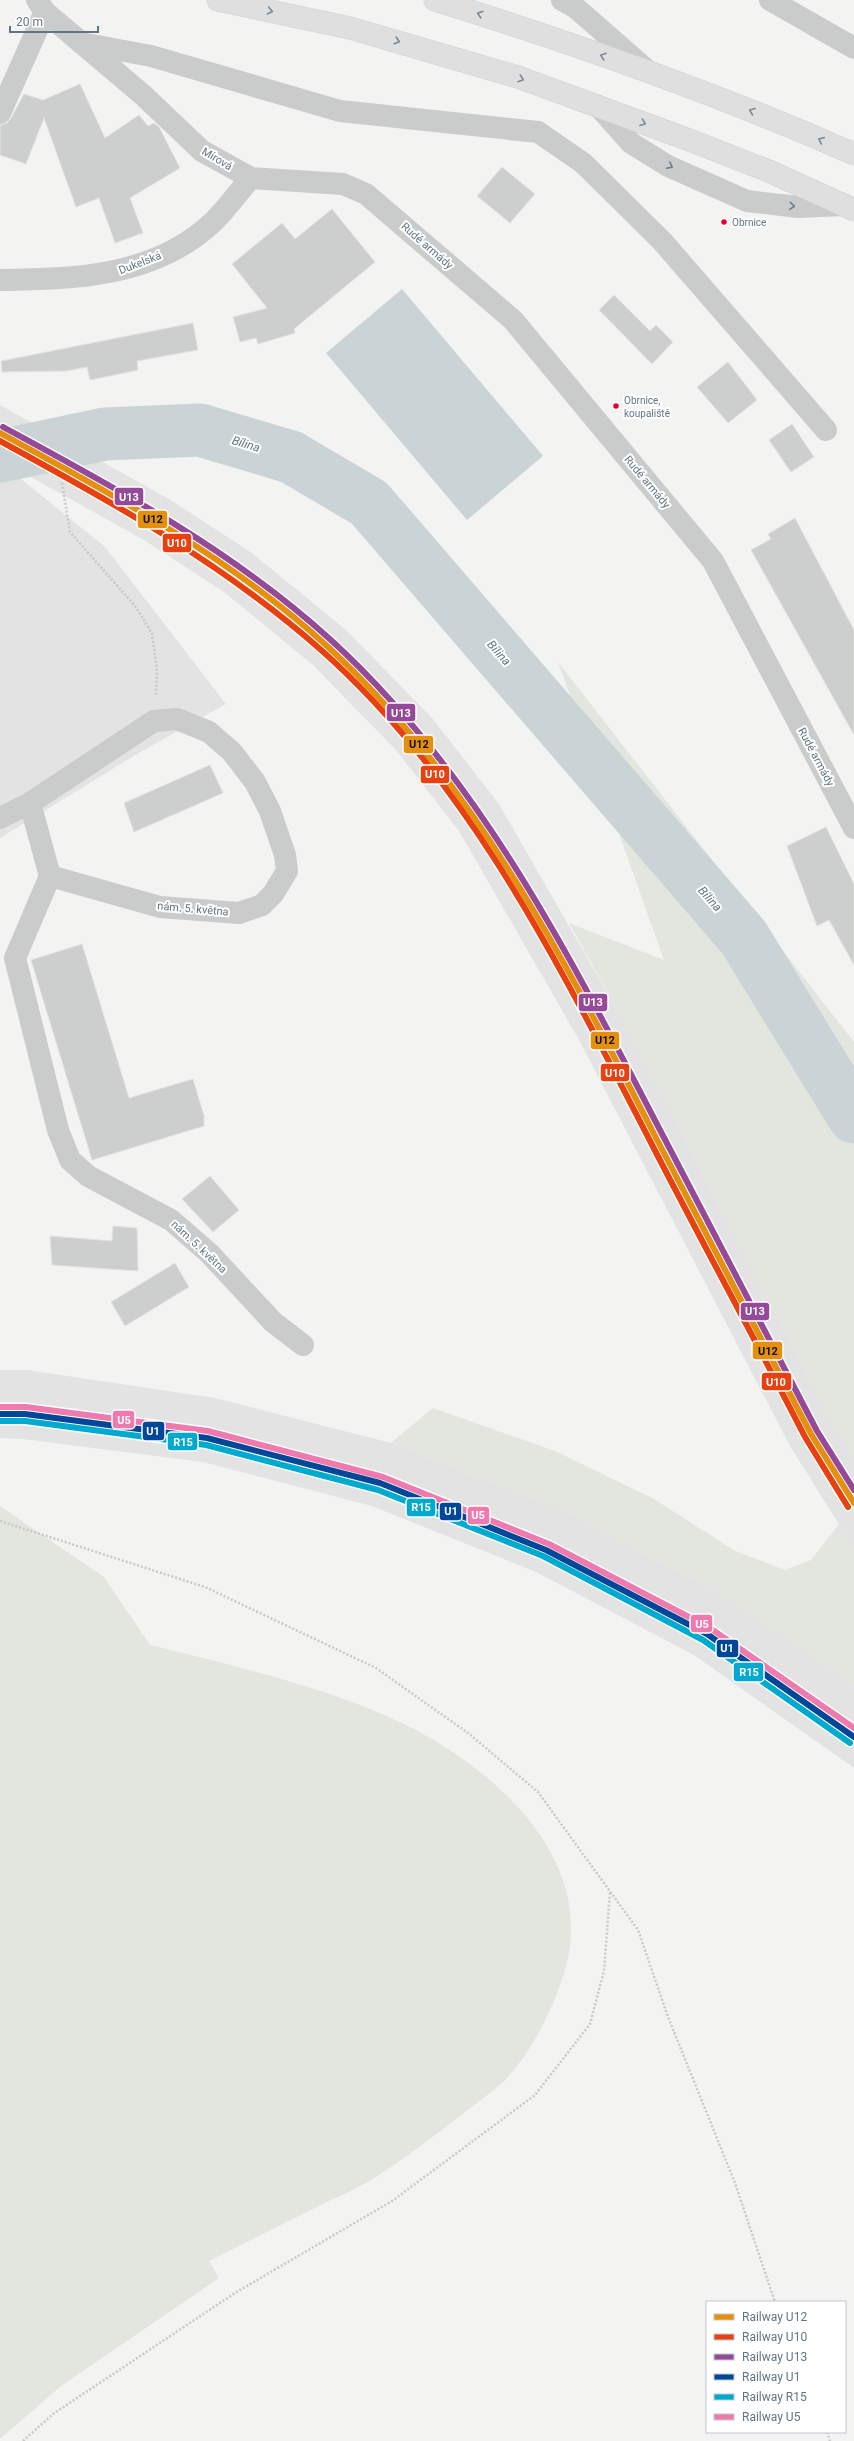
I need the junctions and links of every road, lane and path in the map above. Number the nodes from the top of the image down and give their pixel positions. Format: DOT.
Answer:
graph roads {
  1 [pos="218,0"];
  2 [pos="435,0"];
  3 [pos="562,0"];
  4 [pos="770,0"];
  5 [pos="41,6"];
  6 [pos="80,43"];
  7 [pos="854,48"];
  8 [pos="649,72"];
  9 [pos="598,106"];
  10 [pos="0,113"];
  11 [pos="854,154"];
  12 [pos="251,178"];
  13 [pos="366,194"];
  14 [pos="849,207"];
  15 [pos="0,280"];
  16 [pos="826,430"];
  17 [pos="62,483"];
  18 [pos="154,721"];
  19 [pos="30,803"];
  20 [pos="0,818"];
  21 [pos="854,828"];
  22 [pos="50,876"];
  23 [pos="303,1345"];
  24 [pos="0,1521"];
  25 [pos="610,1891"];
  26 [pos="775,2301"];
  27 [pos="23,2441"];
  1 -- 9 [label="highway, one-way"];
  8 -- 2 [label="highway, one-way"];
  3 -- 8 [label="street"];
  4 -- 7 [label="street"];
  5 -- 6 [label="street, Mírová"];
  5 -- 10 [label="street"];
  6 -- 12 [label="street, Mírová"];
  6 -- 16 [label="street"];
  11 -- 8 [label="highway, one-way"];
  9 -- 14 [label="highway, one-way"];
  9 -- 14 [label="street, one-way"];
  12 -- 13 [label="street, Mírová"];
  12 -- 15 [label="street, Dukelská"];
  13 -- 21 [label="street, Rudé armády"];
  17 -- 18 [label="path"];
  18 -- 19 [label="street, nám. 5. května"];
  18 -- 22 [label="street, nám. 5. května"];
  19 -- 20 [label="street, nám. 5. května"];
  19 -- 22 [label="street"];
  22 -- 23 [label="street, nám. 5. května"];
  24 -- 25 [label="path"];
  25 -- 26 [label="path"];
  25 -- 27 [label="path"];
}
